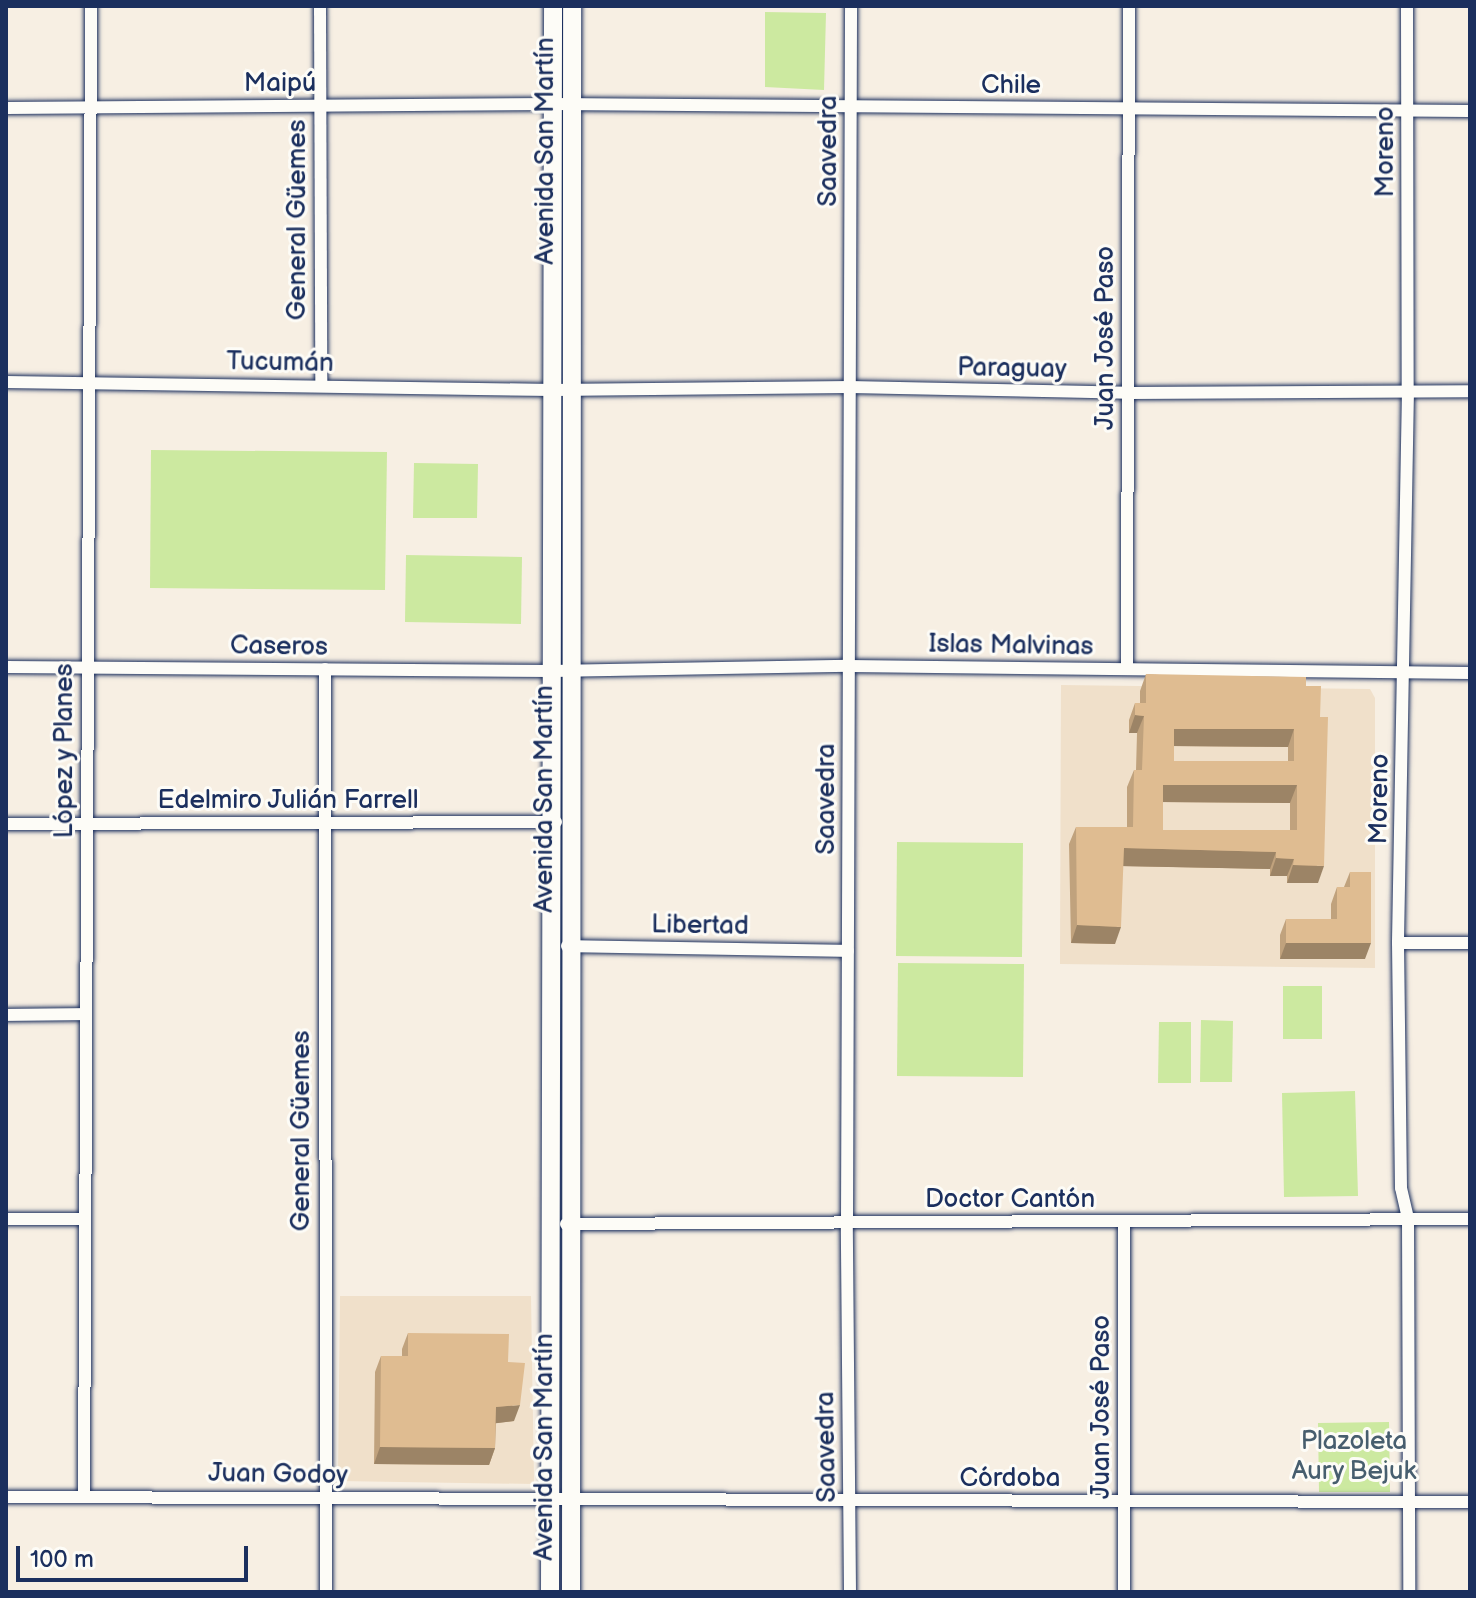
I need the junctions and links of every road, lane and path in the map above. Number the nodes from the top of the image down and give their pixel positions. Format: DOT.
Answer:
graph roads {
  1 [pos="91,6"];
  2 [pos="320,6"];
  3 [pos="553,6"];
  4 [pos="572,6"];
  5 [pos="851,6"];
  6 [pos="1129,6"];
  7 [pos="1407,6"];
  8 [pos="563,104"];
  9 [pos="319,106"];
  10 [pos="90,107"];
  11 [pos="1129,107"];
  12 [pos="6,108"];
  13 [pos="851,109"];
  14 [pos="1470,111"];
  15 [pos="1408,112"];
  16 [pos="89,381"];
  17 [pos="6,382"];
  18 [pos="321,385"];
  19 [pos="850,387"];
  20 [pos="562,390"];
  21 [pos="1408,390"];
  22 [pos="1470,391"];
  23 [pos="1128,393"];
  24 [pos="88,666"];
  25 [pos="849,666"];
  26 [pos="6,667"];
  27 [pos="325,669"];
  28 [pos="1127,669"];
  29 [pos="562,671"];
  30 [pos="1470,673"];
  31 [pos="1405,674"];
  32 [pos="562,822"];
  33 [pos="323,823"];
  34 [pos="6,824"];
  35 [pos="87,824"];
  36 [pos="1398,943"];
  37 [pos="1470,943"];
  38 [pos="561,946"];
  39 [pos="848,951"];
  40 [pos="86,1014"];
  41 [pos="6,1015"];
  42 [pos="6,1219"];
  43 [pos="85,1219"];
  44 [pos="1408,1219"];
  45 [pos="1470,1219"];
  46 [pos="1124,1221"];
  47 [pos="847,1223"];
  48 [pos="551,1224"];
  49 [pos="570,1224"];
  50 [pos="84,1496"];
  51 [pos="6,1497"];
  52 [pos="325,1498"];
  53 [pos="551,1500"];
  54 [pos="571,1500"];
  55 [pos="850,1501"];
  56 [pos="1124,1501"];
  57 [pos="1409,1501"];
  58 [pos="1470,1502"];
  59 [pos="326,1592"];
  60 [pos="550,1592"];
  61 [pos="571,1592"];
  62 [pos="850,1592"];
  63 [pos="1124,1592"];
  64 [pos="1409,1592"];
  1 -- 10 [label="street, López y Planes"];
  2 -- 9 [label="street, General Güemes"];
  3 -- 8 [label="main road, Avenida San Martín"];
  4 -- 8 [label="main road, Avenida San Martín"];
  5 -- 13 [label="street, Saavedra"];
  6 -- 11 [label="street, Juan José Paso"];
  7 -- 15 [label="street, Moreno"];
  8 -- 9 [label="street, Maipú"];
  8 -- 13 [label="street, Chile"];
  8 -- 20 [label="main road, Avenida San Martín"];
  9 -- 10 [label="street, Maipú"];
  9 -- 18 [label="street, General Güemes"];
  10 -- 12 [label="street, Maipú"];
  10 -- 16 [label="street, López y Planes"];
  11 -- 13 [label="street, Chile"];
  11 -- 15 [label="street, Chile"];
  11 -- 23 [label="street, Juan José Paso"];
  13 -- 19 [label="street, Saavedra"];
  14 -- 15 [label="street, Chile"];
  15 -- 21 [label="street, Moreno"];
  16 -- 17 [label="street, Tucumán"];
  16 -- 18 [label="street, Tucumán"];
  16 -- 24 [label="street, López y Planes"];
  18 -- 20 [label="street, Tucumán"];
  19 -- 20 [label="street, Paraguay"];
  19 -- 23 [label="street, Paraguay"];
  19 -- 25 [label="street, Saavedra"];
  20 -- 29 [label="main road, Avenida San Martín"];
  21 -- 22 [label="street, Paraguay"];
  21 -- 23 [label="street, Paraguay"];
  21 -- 31 [label="street, Moreno"];
  23 -- 28 [label="street, Juan José Paso"];
  24 -- 26 [label="street, Caseros"];
  24 -- 27 [label="street, Caseros"];
  24 -- 35 [label="street, López y Planes"];
  25 -- 28 [label="street, Islas Malvinas"];
  25 -- 29 [label="street, Islas Malvinas"];
  25 -- 39 [label="street, Saavedra"];
  27 -- 29 [label="street, Caseros"];
  27 -- 33 [label="street, General Güemes"];
  28 -- 31 [label="street, Islas Malvinas"];
  29 -- 32 [label="main road, Avenida San Martín"];
  30 -- 31 [label="street, Islas Malvinas"];
  31 -- 36 [label="street, Moreno"];
  32 -- 33 [label="street, Edelmiro Julián Farrell"];
  32 -- 38 [label="main road, Avenida San Martín"];
  33 -- 35 [label="street, Edelmiro Julián Farrell"];
  33 -- 52 [label="street, General Güemes"];
  34 -- 35 [label="street, Edelmiro Julián Farrell"];
  35 -- 40 [label="street, López y Planes"];
  36 -- 37 [label="street"];
  36 -- 44 [label="street, Moreno"];
  38 -- 39 [label="street, Libertad"];
  38 -- 48 [label="main road, Avenida San Martín"];
  38 -- 49 [label="main road, Avenida San Martín"];
  39 -- 47 [label="street, Saavedra"];
  40 -- 41 [label="street"];
  40 -- 43 [label="street, López y Planes"];
  42 -- 43 [label="street"];
  43 -- 50 [label="street, López y Planes"];
  44 -- 45 [label="street, Doctor Cantón"];
  44 -- 46 [label="street, Doctor Cantón"];
  44 -- 57 [label="street, Moreno"];
  46 -- 47 [label="street, Doctor Cantón"];
  46 -- 56 [label="street, Juan José Paso"];
  47 -- 49 [label="street, Doctor Cantón"];
  47 -- 55 [label="street, Saavedra"];
  48 -- 49 [label="street, Doctor Cantón"];
  48 -- 53 [label="main road, Avenida San Martín"];
  49 -- 54 [label="main road, Avenida San Martín"];
  50 -- 51 [label="street, Juan Godoy"];
  50 -- 52 [label="street, Juan Godoy"];
  52 -- 53 [label="street, Juan Godoy"];
  52 -- 59 [label="street, General Güemes"];
  53 -- 54 [label="street, Córdoba"];
  53 -- 60 [label="main road, Avenida San Martín"];
  54 -- 55 [label="street, Córdoba"];
  54 -- 61 [label="main road, Avenida San Martín"];
  55 -- 56 [label="street, Córdoba"];
  55 -- 62 [label="street, Saavedra"];
  56 -- 57 [label="street, Córdoba"];
  56 -- 63 [label="street, Juan José Paso"];
  57 -- 58 [label="street, Córdoba"];
  57 -- 64 [label="street, Moreno"];
}
